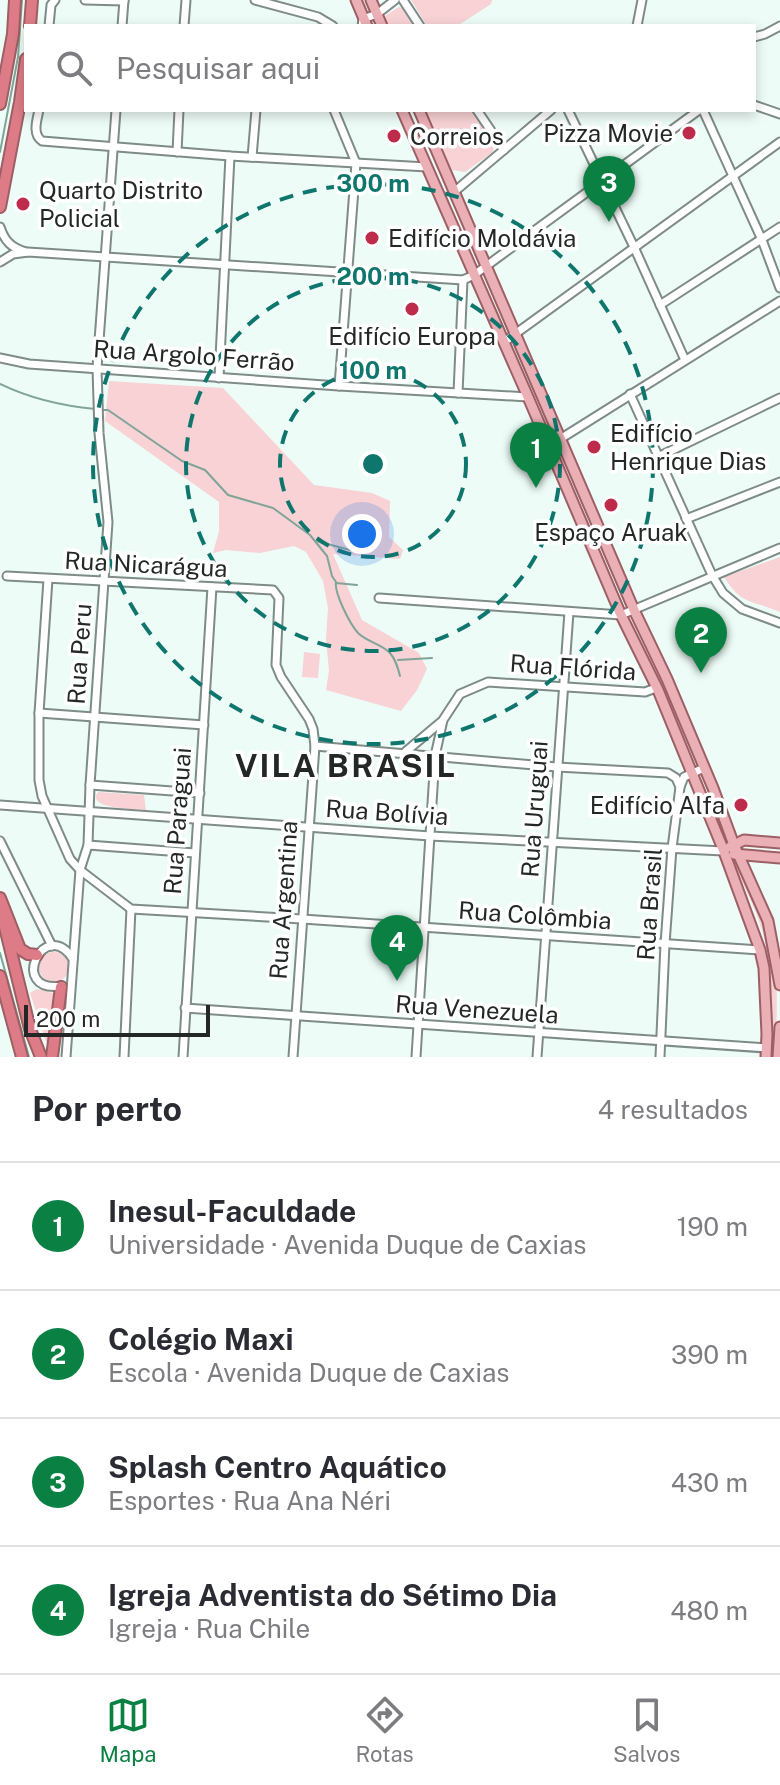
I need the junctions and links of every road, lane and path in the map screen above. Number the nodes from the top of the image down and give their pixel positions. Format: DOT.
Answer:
graph roads {
  1 [pos="15,0"];
  2 [pos="32,0"];
  3 [pos="55,0"];
  4 [pos="85,0"];
  5 [pos="186,0"];
  6 [pos="258,0"];
  7 [pos="356,0"];
  8 [pos="371,0"];
  9 [pos="395,0"];
  10 [pos="403,0"];
  11 [pos="642,0"];
  12 [pos="124,1"];
  13 [pos="377,14"];
  14 [pos="30,24"];
  15 [pos="49,24"];
  16 [pos="122,24"];
  17 [pos="186,24"];
  18 [pos="330,24"];
  19 [pos="364,24"];
  20 [pos="381,24"];
  21 [pos="419,24"];
  22 [pos="637,24"];
  23 [pos="780,26"];
  24 [pos="756,36"];
  25 [pos="24,73"];
  26 [pos="780,103"];
  27 [pos="0,104"];
  28 [pos="756,105"];
  29 [pos="771,109"];
  30 [pos="39,112"];
  31 [pos="116,112"];
  32 [pos="179,112"];
  33 [pos="256,112"];
  34 [pos="335,112"];
  35 [pos="403,112"];
  36 [pos="420,112"];
  37 [pos="478,112"];
  38 [pos="549,112"];
  39 [pos="569,112"];
  40 [pos="698,112"];
  41 [pos="702,112"];
  42 [pos="780,114"];
  43 [pos="780,142"];
  44 [pos="113,147"];
  45 [pos="435,147"];
  46 [pos="504,150"];
  47 [pos="177,152"];
  48 [pos="420,152"];
  49 [pos="230,156"];
  50 [pos="252,157"];
  51 [pos="356,163"];
  52 [pos="427,167"];
  53 [pos="733,176"];
  54 [pos="602,182"];
  55 [pos="454,192"];
  56 [pos="0,207"];
  57 [pos="0,227"];
  58 [pos="780,227"];
  59 [pos="472,235"];
  60 [pos="459,240"];
  61 [pos="762,240"];
  62 [pos="634,247"];
  63 [pos="28,252"];
  64 [pos="105,258"];
  65 [pos="0,262"];
  66 [pos="223,264"];
  67 [pos="485,267"];
  68 [pos="347,273"];
  69 [pos="474,275"];
  70 [pos="463,280"];
  71 [pos="780,288"];
  72 [pos="780,301"];
  73 [pos="660,305"];
  74 [pos="515,334"];
  75 [pos="504,342"];
  76 [pos="0,358"];
  77 [pos="685,360"];
  78 [pos="514,364"];
  79 [pos="97,368"];
  80 [pos="534,376"];
  81 [pos="219,378"];
  82 [pos="339,386"];
  83 [pos="458,393"];
  84 [pos="630,394"];
  85 [pos="528,397"];
  86 [pos="780,398"];
  87 [pos="561,438"];
  88 [pos="549,446"];
  89 [pos="658,457"];
  90 [pos="780,482"];
  91 [pos="574,505"];
  92 [pos="686,519"];
  93 [pos="602,535"];
  94 [pos="780,548"];
  95 [pos="712,575"];
  96 [pos="7,576"];
  97 [pos="48,579"];
  98 [pos="104,581"];
  99 [pos="212,587"];
  100 [pos="379,598"];
  101 [pos="634,610"];
  102 [pos="569,612"];
  103 [pos="621,615"];
  104 [pos="780,623"];
  105 [pos="668,684"];
  106 [pos="563,687"];
  107 [pos="658,689"];
  108 [pos="39,713"];
  109 [pos="95,717"];
  110 [pos="443,720"];
  111 [pos="204,725"];
  112 [pos="315,746"];
  113 [pos="404,753"];
  114 [pos="435,756"];
  115 [pos="557,767"];
  116 [pos="704,768"];
  117 [pos="693,773"];
  118 [pos="90,785"];
  119 [pos="680,787"];
  120 [pos="200,793"];
  121 [pos="0,805"];
  122 [pos="47,808"];
  123 [pos="88,811"];
  124 [pos="198,819"];
  125 [pos="309,827"];
  126 [pos="430,836"];
  127 [pos="0,841"];
  128 [pos="552,841"];
  129 [pos="780,843"];
  130 [pos="88,845"];
  131 [pos="734,845"];
  132 [pos="672,848"];
  133 [pos="723,851"];
  134 [pos="195,853"];
  135 [pos="739,855"];
  136 [pos="780,858"];
  137 [pos="80,870"];
  138 [pos="0,898"];
  139 [pos="0,907"];
  140 [pos="131,909"];
  141 [pos="191,913"];
  142 [pos="302,919"];
  143 [pos="768,921"];
  144 [pos="780,922"];
  145 [pos="424,927"];
  146 [pos="545,936"];
  147 [pos="74,941"];
  148 [pos="665,944"];
  149 [pos="52,946"];
  150 [pos="65,949"];
  151 [pos="760,950"];
  152 [pos="37,955"];
  153 [pos="73,959"];
  154 [pos="73,974"];
  155 [pos="0,976"];
  156 [pos="780,985"];
  157 [pos="61,987"];
  158 [pos="69,1003"];
  159 [pos="185,1008"];
  160 [pos="295,1016"];
  161 [pos="418,1025"];
  162 [pos="780,1027"];
  163 [pos="538,1033"];
  164 [pos="780,1035"];
  165 [pos="662,1041"];
  166 [pos="766,1052"];
  167 [pos="22,1057"];
  168 [pos="41,1057"];
  169 [pos="52,1057"];
  170 [pos="66,1057"];
  171 [pos="124,1057"];
  172 [pos="183,1057"];
  173 [pos="293,1057"];
  174 [pos="416,1057"];
  175 [pos="537,1057"];
  176 [pos="660,1057"];
  177 [pos="778,1057"];
  1 -- 27 [label="highway"];
  2 -- 14 [label="highway"];
  3 -- 15 [label="street"];
  4 -- 12 [label="street"];
  5 -- 17 [label="street"];
  6 -- 18 [label="street"];
  7 -- 19 [label="main road"];
  8 -- 13 [label="main road"];
  9 -- 13 [label="street"];
  10 -- 21 [label="street"];
  11 -- 22 [label="street"];
  12 -- 16 [label="street"];
  13 -- 19 [label="street"];
  13 -- 20 [label="main road"];
  23 -- 24 [label="street"];
  25 -- 56 [label="highway"];
  26 -- 29 [label="street"];
  28 -- 29 [label="street"];
  29 -- 42 [label="street"];
  30 -- 44 [label="street"];
  31 -- 44 [label="street, Rua Peru"];
  32 -- 47 [label="street"];
  33 -- 50 [label="street"];
  34 -- 51 [label="street"];
  35 -- 48 [label="main road"];
  36 -- 45 [label="main road"];
  37 -- 46 [label="street"];
  38 -- 46 [label="street"];
  39 -- 54 [label="street"];
  40 -- 54 [label="street"];
  41 -- 53 [label="street"];
  43 -- 53 [label="street"];
  44 -- 47 [label="street"];
  44 -- 64 [label="street, Rua Peru"];
  45 -- 48 [label="main road"];
  45 -- 55 [label="main road"];
  46 -- 55 [label="street"];
  47 -- 49 [label="street"];
  48 -- 52 [label="main road"];
  49 -- 50 [label="street"];
  49 -- 66 [label="street"];
  50 -- 51 [label="street"];
  51 -- 52 [label="street"];
  51 -- 68 [label="street"];
  52 -- 60 [label="main road"];
  53 -- 61 [label="street"];
  53 -- 62 [label="street"];
  54 -- 62 [label="street"];
  54 -- 67 [label="street"];
  55 -- 59 [label="main road"];
  57 -- 63 [label="street"];
  58 -- 61 [label="street"];
  59 -- 60 [label="main road"];
  59 -- 67 [label="main road"];
  60 -- 69 [label="main road"];
  61 -- 71 [label="street"];
  61 -- 73 [label="street"];
  62 -- 73 [label="street"];
  62 -- 74 [label="street"];
  63 -- 64 [label="street"];
  63 -- 65 [label="street"];
  64 -- 66 [label="street"];
  64 -- 79 [label="street, Rua Peru"];
  66 -- 68 [label="street"];
  66 -- 81 [label="street"];
  67 -- 69 [label="street"];
  67 -- 74 [label="main road"];
  68 -- 70 [label="street"];
  68 -- 82 [label="street"];
  69 -- 70 [label="street"];
  69 -- 75 [label="main road"];
  70 -- 83 [label="street"];
  72 -- 77 [label="street"];
  73 -- 77 [label="street"];
  74 -- 75 [label="street"];
  74 -- 80 [label="main road"];
  75 -- 78 [label="main road"];
  76 -- 79 [label="street, Rua Argolo Ferrão"];
  77 -- 84 [label="street"];
  78 -- 80 [label="main road"];
  78 -- 85 [label="main road"];
  79 -- 81 [label="street, Rua Argolo Ferrão"];
  79 -- 98 [label="street, Rua Peru"];
  80 -- 87 [label="main road"];
  81 -- 82 [label="street, Rua Argolo Ferrão"];
  82 -- 83 [label="street, Rua Argolo Ferrão"];
  83 -- 85 [label="street, Rua Argolo Ferrão"];
  84 -- 87 [label="street"];
  84 -- 89 [label="street"];
  85 -- 88 [label="main road"];
  86 -- 89 [label="street"];
  87 -- 88 [label="street"];
  87 -- 93 [label="main road"];
  88 -- 91 [label="main road"];
  89 -- 92 [label="street"];
  90 -- 92 [label="street"];
  91 -- 93 [label="main road"];
  91 -- 103 [label="main road"];
  92 -- 95 [label="street"];
  93 -- 101 [label="main road"];
  94 -- 95 [label="street"];
  95 -- 101 [label="street"];
  95 -- 104 [label="street"];
  96 -- 97 [label="street, Rua Nicarágua"];
  97 -- 98 [label="street, Rua Nicarágua"];
  97 -- 108 [label="street"];
  98 -- 99 [label="street, Rua Nicarágua"];
  98 -- 109 [label="street, Rua Peru"];
  99 -- 111 [label="street, Rua Paraguai"];
  99 -- 112 [label="street, Rua Nicarágua"];
  100 -- 102 [label="street"];
  101 -- 103 [label="street"];
  101 -- 105 [label="main road"];
  102 -- 103 [label="street"];
  102 -- 106 [label="street, Rua Uruguai"];
  103 -- 107 [label="main road"];
  105 -- 107 [label="main road"];
  105 -- 116 [label="main road"];
  106 -- 107 [label="street, Rua Flórida"];
  106 -- 110 [label="street, Rua Flórida"];
  106 -- 115 [label="street, Rua Uruguai"];
  107 -- 117 [label="main road"];
  108 -- 109 [label="street"];
  108 -- 122 [label="street"];
  109 -- 111 [label="street"];
  109 -- 118 [label="street, Rua Peru"];
  110 -- 113 [label="street"];
  110 -- 114 [label="street, Rua Flórida"];
  111 -- 120 [label="street, Rua Paraguai"];
  112 -- 113 [label="street"];
  112 -- 125 [label="street, Rua Argentina"];
  113 -- 114 [label="street"];
  114 -- 115 [label="street"];
  114 -- 126 [label="street, Rua Flórida"];
  115 -- 119 [label="street"];
  115 -- 128 [label="street, Rua Uruguai"];
  116 -- 117 [label="street"];
  116 -- 131 [label="main road"];
  117 -- 119 [label="street"];
  117 -- 133 [label="main road"];
  118 -- 120 [label="street"];
  118 -- 123 [label="street, Rua Peru"];
  119 -- 132 [label="street, Rua Brasil"];
  120 -- 124 [label="street, Rua Paraguai"];
  121 -- 122 [label="street, Rua Bolívia"];
  122 -- 123 [label="street, Rua Bolívia"];
  122 -- 137 [label="street"];
  123 -- 124 [label="street, Rua Bolívia"];
  123 -- 130 [label="street, Rua Peru"];
  124 -- 125 [label="street, Rua Bolívia"];
  124 -- 134 [label="street, Rua Paraguai"];
  125 -- 126 [label="street, Rua Bolívia"];
  125 -- 142 [label="street, Rua Argentina"];
  126 -- 128 [label="street, Rua Bolívia"];
  126 -- 145 [label="street, Rua Flórida"];
  127 -- 149 [label="street"];
  128 -- 132 [label="street, Rua Bolívia"];
  128 -- 146 [label="street, Rua Uruguai"];
  129 -- 131 [label="main road"];
  130 -- 134 [label="street"];
  130 -- 137 [label="street, Rua Peru"];
  131 -- 133 [label="main road"];
  131 -- 135 [label="main road"];
  132 -- 133 [label="street, Rua Bolívia"];
  132 -- 148 [label="street, Rua Brasil"];
  133 -- 135 [label="main road"];
  133 -- 151 [label="main road"];
  134 -- 141 [label="street, Rua Paraguai"];
  135 -- 136 [label="main road"];
  135 -- 143 [label="main road"];
  137 -- 140 [label="street"];
  137 -- 147 [label="street, Rua Peru"];
  138 -- 152 [label="highway"];
  139 -- 168 [label="highway"];
  140 -- 141 [label="street, Rua Colômbia"];
  140 -- 171 [label="street"];
  141 -- 142 [label="street, Rua Colômbia"];
  141 -- 159 [label="street, Rua Paraguai"];
  142 -- 145 [label="street, Rua Colômbia"];
  142 -- 160 [label="street, Rua Argentina"];
  143 -- 144 [label="street"];
  143 -- 156 [label="main road"];
  145 -- 146 [label="street, Rua Colômbia"];
  145 -- 161 [label="street, Rua Flórida"];
  146 -- 148 [label="street, Rua Colômbia"];
  146 -- 163 [label="street, Rua Uruguai"];
  147 -- 150 [label="street"];
  147 -- 153 [label="street, Rua Peru"];
  148 -- 151 [label="street, Rua Colômbia"];
  148 -- 165 [label="street, Rua Brasil"];
  149 -- 150 [label="street"];
  149 -- 152 [label="street"];
  150 -- 153 [label="street"];
  151 -- 166 [label="main road"];
  152 -- 157 [label="street"];
  153 -- 154 [label="street"];
  154 -- 157 [label="street"];
  154 -- 158 [label="street"];
  155 -- 167 [label="highway"];
  157 -- 158 [label="street"];
  157 -- 169 [label="highway"];
  158 -- 170 [label="street"];
  159 -- 160 [label="street, Rua Venezuela"];
  159 -- 172 [label="street, Rua Paraguai"];
  160 -- 161 [label="street, Rua Venezuela"];
  160 -- 173 [label="street, Rua Argentina"];
  161 -- 163 [label="street, Rua Venezuela"];
  161 -- 174 [label="street, Rua Flórida"];
  162 -- 164 [label="main road"];
  163 -- 165 [label="street, Rua Venezuela"];
  163 -- 175 [label="street, Rua Uruguai"];
  164 -- 177 [label="main road"];
  165 -- 166 [label="street, Rua Venezuela"];
  165 -- 176 [label="street, Rua Brasil"];
}
